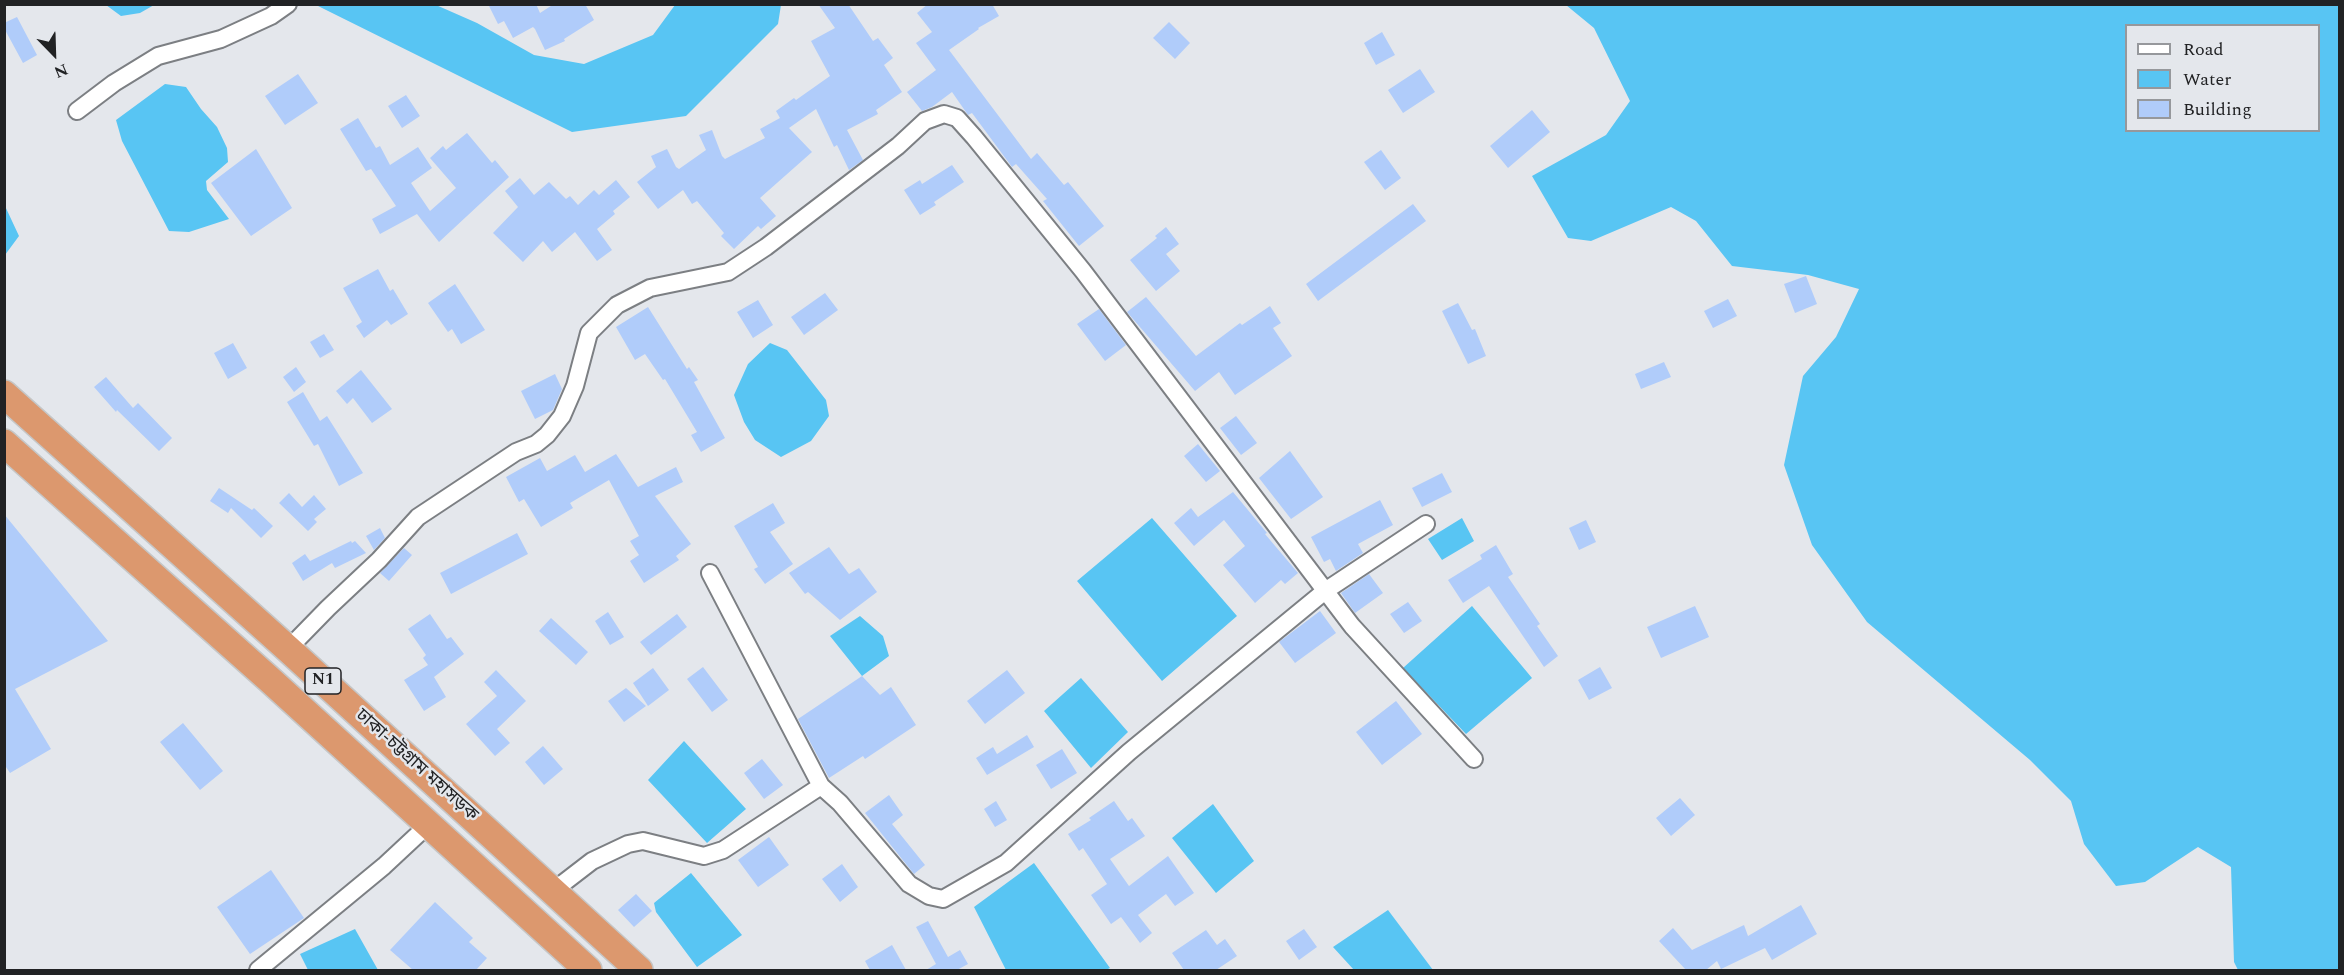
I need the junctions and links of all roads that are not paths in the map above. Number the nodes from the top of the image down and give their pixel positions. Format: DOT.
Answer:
graph roads {
  1 [pos="288,4"];
  2 [pos="77,111"];
  3 [pos="4,394"];
  4 [pos="4,443"];
  5 [pos="1426,524"];
  6 [pos="710,573"];
  7 [pos="1325,591"];
  8 [pos="288,649"];
  9 [pos="1474,759"];
  10 [pos="821,786"];
  11 [pos="428,825"];
  12 [pos="553,891"];
  13 [pos="258,970"];
  14 [pos="588,970"];
  15 [pos="639,970"];
  1 -- 2 [label="street"];
  3 -- 8 [label="highway, ঢাকা-চট্টগ্রাম মহাসড়ক / N1"];
  4 -- 11 [label="highway, ঢাকা-চট্টগ্রাম মহাসড়ক / N1"];
  5 -- 7 [label="street"];
  6 -- 10 [label="street"];
  7 -- 8 [label="street"];
  7 -- 9 [label="street"];
  7 -- 10 [label="street"];
  8 -- 12 [label="highway, ঢাকা-চট্টগ্রাম মহাসড়ক / N1"];
  10 -- 12 [label="street"];
  11 -- 13 [label="street"];
  11 -- 14 [label="highway, ঢাকা-চট্টগ্রাম মহাসড়ক / N1"];
  12 -- 15 [label="highway, ঢাকা-চট্টগ্রাম মহাসড়ক / N1"];
}
